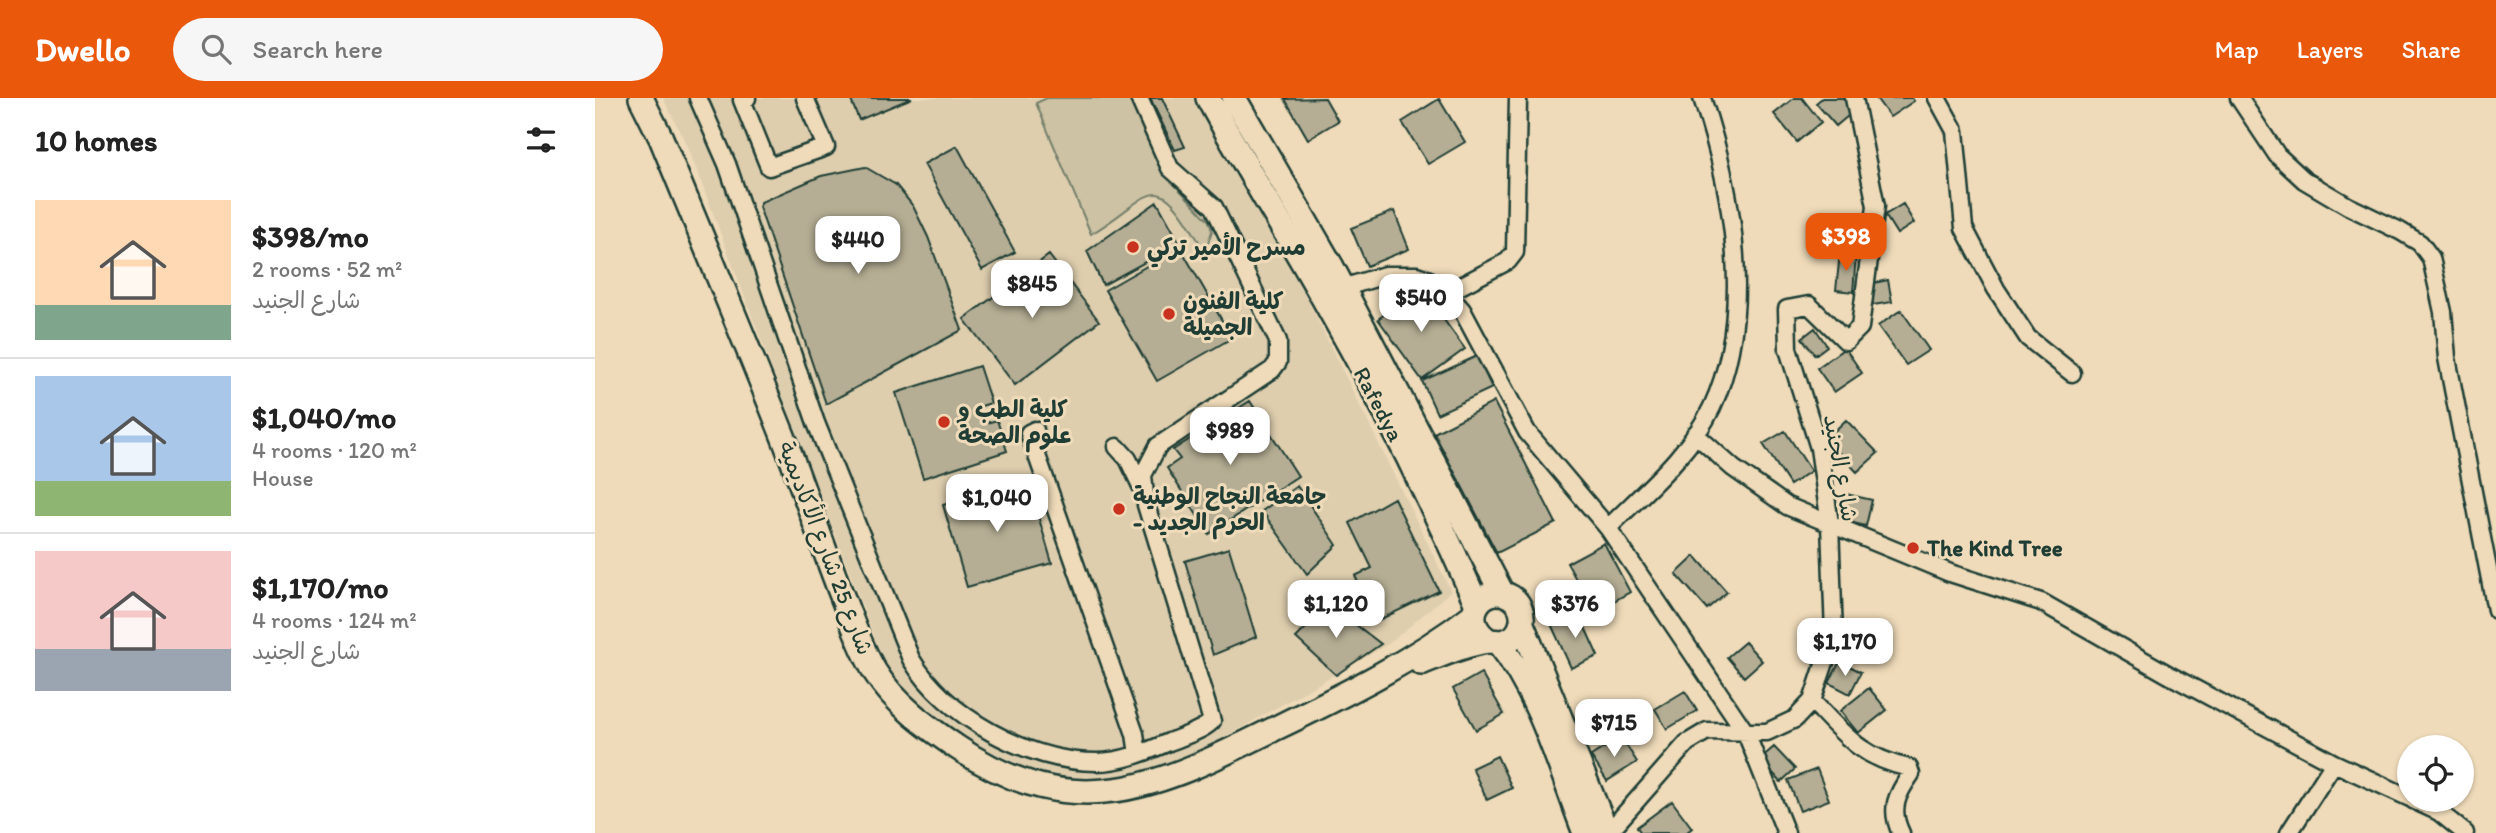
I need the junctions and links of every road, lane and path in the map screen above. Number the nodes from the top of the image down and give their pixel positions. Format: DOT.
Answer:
graph roads {
  1 [pos="641,98"];
  2 [pos="698,98"];
  3 [pos="747,98"];
  4 [pos="806,98"];
  5 [pos="1139,98"];
  6 [pos="1208,98"];
  7 [pos="1234,98"];
  8 [pos="1518,98"];
  9 [pos="1702,98"];
  10 [pos="1854,98"];
  11 [pos="1937,98"];
  12 [pos="2239,98"];
  13 [pos="1332,292"];
  14 [pos="1447,293"];
  15 [pos="2072,373"];
  16 [pos="1035,430"];
  17 [pos="1695,434"];
  18 [pos="1117,447"];
  19 [pos="1142,488"];
  20 [pos="1830,524"];
  21 [pos="1608,528"];
  22 [pos="1502,593"];
  23 [pos="1475,610"];
  24 [pos="2496,610"];
  25 [pos="1522,624"];
  26 [pos="1494,642"];
  27 [pos="1338,698"];
  28 [pos="1812,701"];
  29 [pos="1746,733"];
  30 [pos="1138,754"];
  31 [pos="2334,762"];
  32 [pos="2397,792"];
  33 [pos="2439,812"];
  34 [pos="1584,833"];
  35 [pos="1607,833"];
  36 [pos="1786,833"];
  37 [pos="1901,833"];
  38 [pos="2289,833"];
  39 [pos="2465,833"];
  1 -- 27 [label="main road, شارع 25 شارع الأكاديمية"];
  2 -- 30 [label="street"];
  3 -- 4 [label="street"];
  5 -- 19 [label="street"];
  6 -- 13 [label="main road, Rafedya"];
  7 -- 13 [label="main road, Rafedya"];
  8 -- 14 [label="street"];
  9 -- 17 [label="street"];
  10 -- 20 [label="street, شارع الجنيد"];
  11 -- 15 [label="street"];
  12 -- 24 [label="street"];
  13 -- 14 [label="street"];
  13 -- 22 [label="main road, Rafedya"];
  13 -- 23 [label="main road, Rafedya"];
  14 -- 21 [label="street"];
  16 -- 30 [label="street"];
  17 -- 20 [label="street"];
  17 -- 21 [label="street"];
  18 -- 19 [label="street"];
  19 -- 30 [label="street"];
  20 -- 28 [label="street, شارع الجنيد"];
  20 -- 31 [label="street"];
  21 -- 29 [label="street"];
  22 -- 23 [label="main road"];
  22 -- 25 [label="main road"];
  23 -- 26 [label="main road"];
  23 -- 27 [label="main road"];
  25 -- 26 [label="main road"];
  25 -- 35 [label="main road"];
  26 -- 27 [label="main road"];
  26 -- 34 [label="main road"];
  28 -- 29 [label="street, شارع الجنيد"];
  28 -- 37 [label="street"];
  29 -- 35 [label="street, شارع الجنيد"];
  29 -- 36 [label="street"];
  31 -- 32 [label="street"];
  31 -- 38 [label="street"];
  33 -- 39 [label="street"];
}
